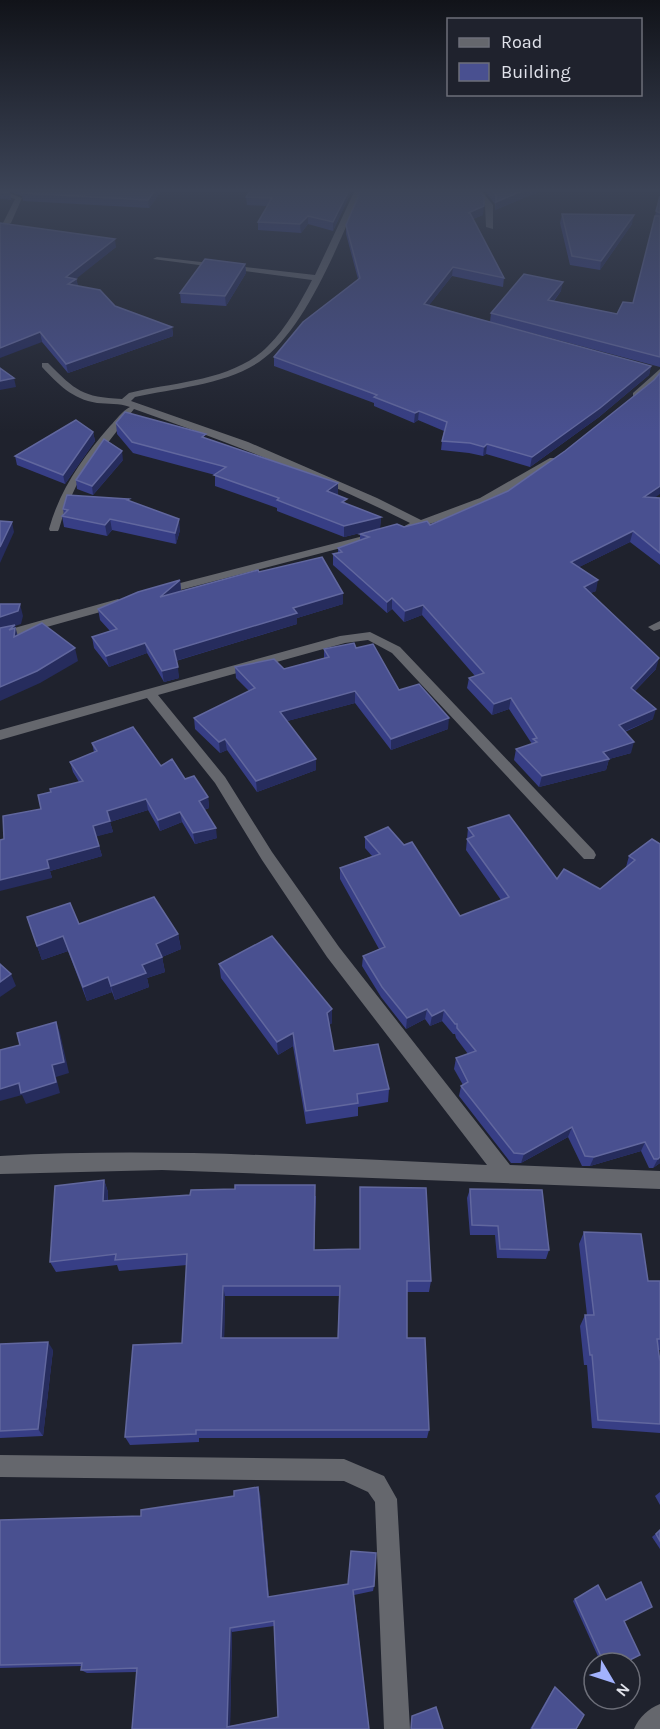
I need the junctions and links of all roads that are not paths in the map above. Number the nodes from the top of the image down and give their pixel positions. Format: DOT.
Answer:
graph roads {
  1 [pos="255,271"];
  2 [pos="320,271"];
  3 [pos="317,278"];
  4 [pos="45,365"];
  5 [pos="656,375"];
  6 [pos="124,402"];
  7 [pos="625,404"];
  8 [pos="134,406"];
  9 [pos="567,450"];
  10 [pos="421,524"];
  11 [pos="54,529"];
  12 [pos="152,594"];
  13 [pos="129,600"];
  14 [pos="0,636"];
  15 [pos="149,692"];
  16 [pos="0,735"];
  17 [pos="590,855"];
  18 [pos="0,1166"];
  19 [pos="506,1175"];
  20 [pos="660,1180"];
  21 [pos="0,1466"];
  22 [pos="660,1717"];
  23 [pos="397,1729"];
  24 [pos="647,1729"];
  1 -- 3 [label="street"];
  2 -- 3 [label="street"];
  3 -- 6 [label="street"];
  4 -- 6 [label="street"];
  5 -- 7 [label="street"];
  6 -- 8 [label="street"];
  8 -- 10 [label="street"];
  8 -- 11 [label="street"];
  9 -- 10 [label="street"];
  10 -- 12 [label="street"];
  13 -- 14 [label="street"];
  15 -- 16 [label="street"];
  15 -- 17 [label="street"];
  15 -- 19 [label="street"];
  18 -- 19 [label="street"];
  19 -- 20 [label="street"];
  21 -- 23 [label="street"];
  22 -- 24 [label="street"];
}
